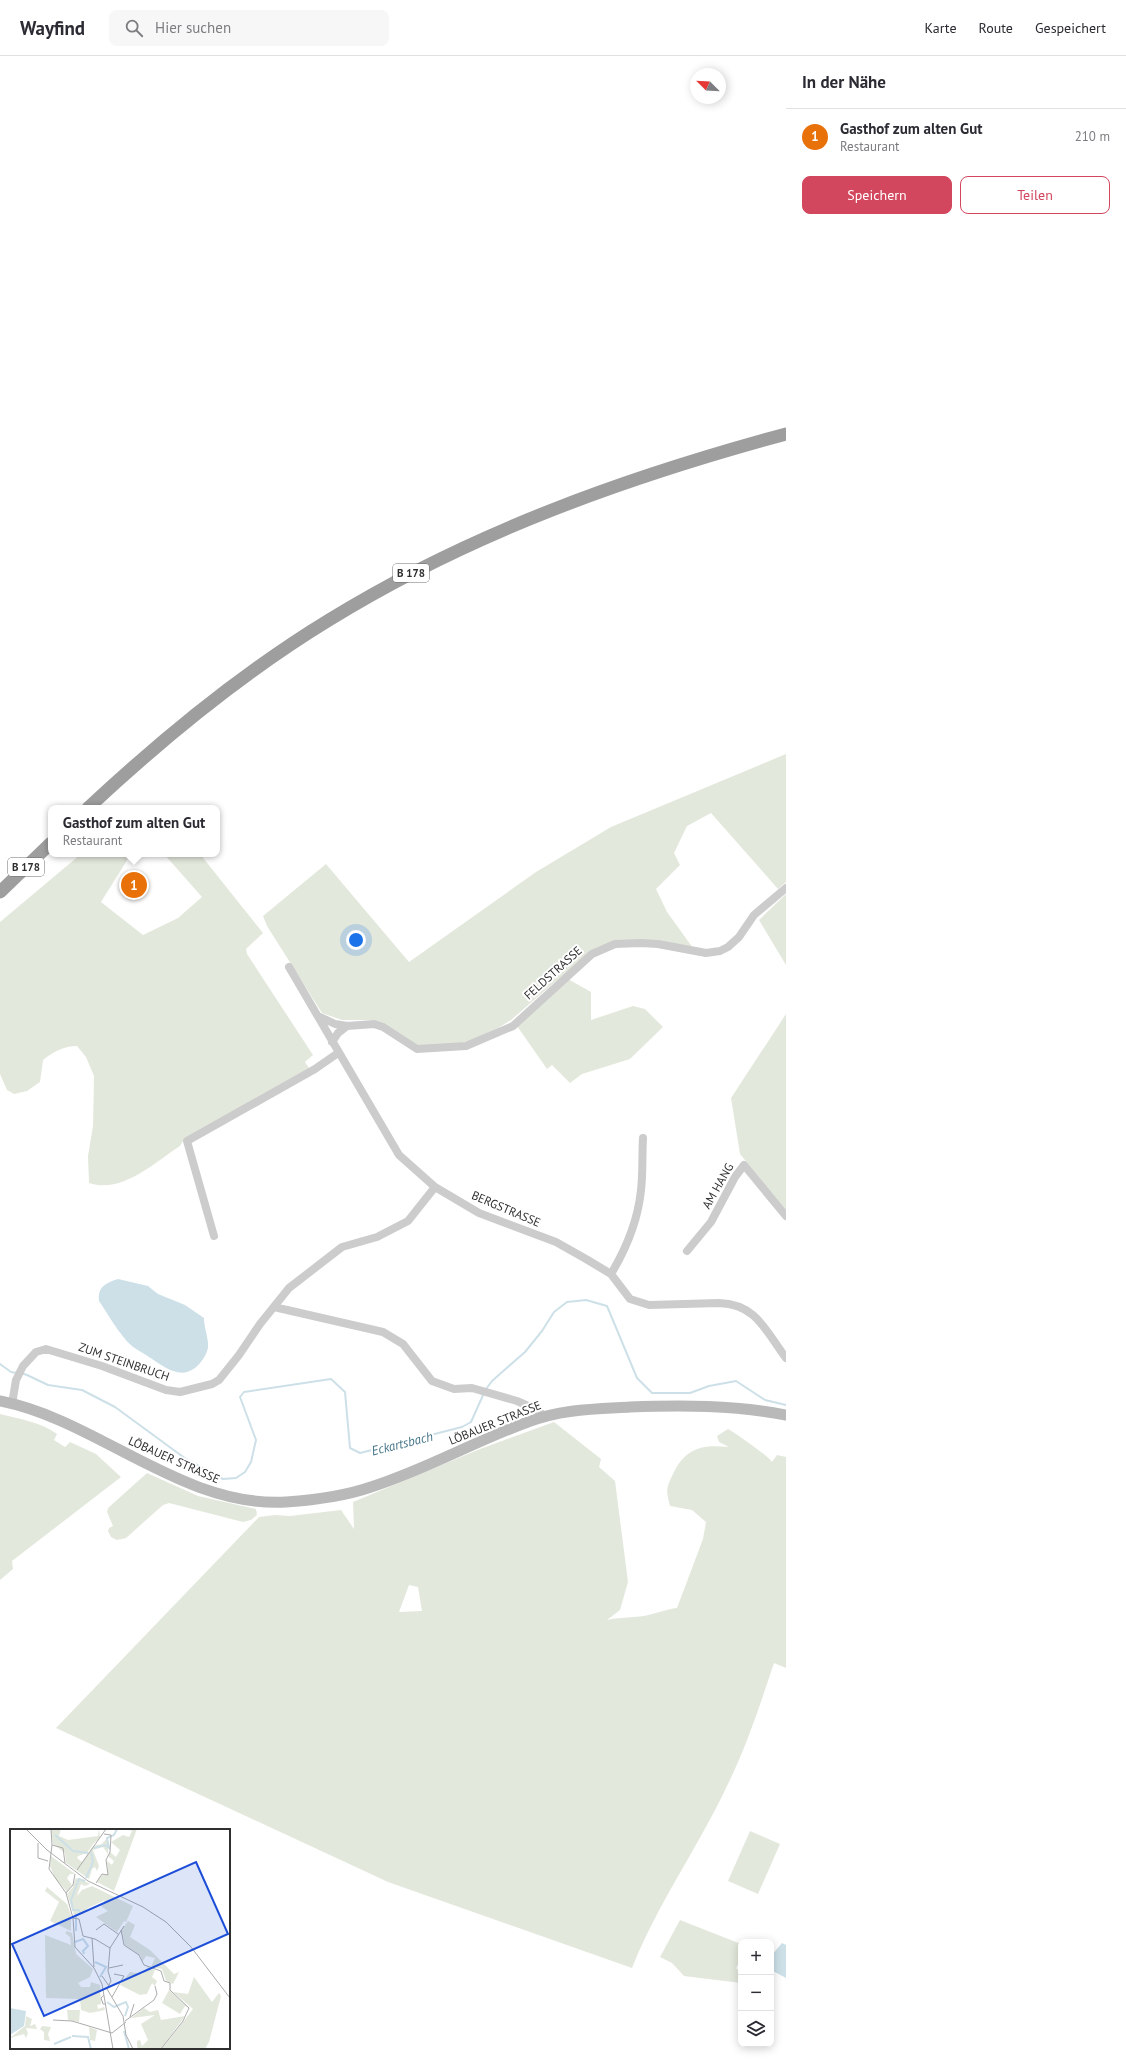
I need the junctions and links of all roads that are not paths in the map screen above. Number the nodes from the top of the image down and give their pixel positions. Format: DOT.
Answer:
graph roads {
  1 [pos="786,434"];
  2 [pos="91,805"];
  3 [pos="48,846"];
  4 [pos="786,888"];
  5 [pos="0,892"];
  6 [pos="289,967"];
  7 [pos="318,1016"];
  8 [pos="347,1026"];
  9 [pos="332,1042"];
  10 [pos="338,1052"];
  11 [pos="643,1138"];
  12 [pos="435,1187"];
  13 [pos="786,1216"];
  14 [pos="214,1236"];
  15 [pos="686,1251"];
  16 [pos="611,1274"];
  17 [pos="274,1307"];
  18 [pos="786,1358"];
  19 [pos="0,1401"];
  20 [pos="12,1404"];
  21 [pos="545,1416"];
  22 [pos="786,1416"];
  1 -- 2 [label="highway, B 178"];
  3 -- 5 [label="highway, B 178"];
  4 -- 8 [label="street, FELDSTRASSE"];
  6 -- 7 [label="street, BERGSTRASSE"];
  7 -- 8 [label="street, FELDSTRASSE"];
  7 -- 9 [label="street, BERGSTRASSE"];
  8 -- 9 [label="street"];
  9 -- 10 [label="street, BERGSTRASSE"];
  10 -- 12 [label="street, BERGSTRASSE"];
  10 -- 14 [label="street"];
  11 -- 16 [label="street"];
  12 -- 16 [label="street, BERGSTRASSE"];
  12 -- 17 [label="street, ZUM STEINBRUCH"];
  13 -- 15 [label="street, AM HANG"];
  16 -- 18 [label="street, BERGSTRASSE"];
  17 -- 20 [label="street, ZUM STEINBRUCH"];
  17 -- 21 [label="street"];
  19 -- 20 [label="main road, LÖBAUER STRASSE"];
  20 -- 21 [label="main road, LÖBAUER STRASSE"];
  21 -- 22 [label="main road, LÖBAUER STRASSE"];
}
